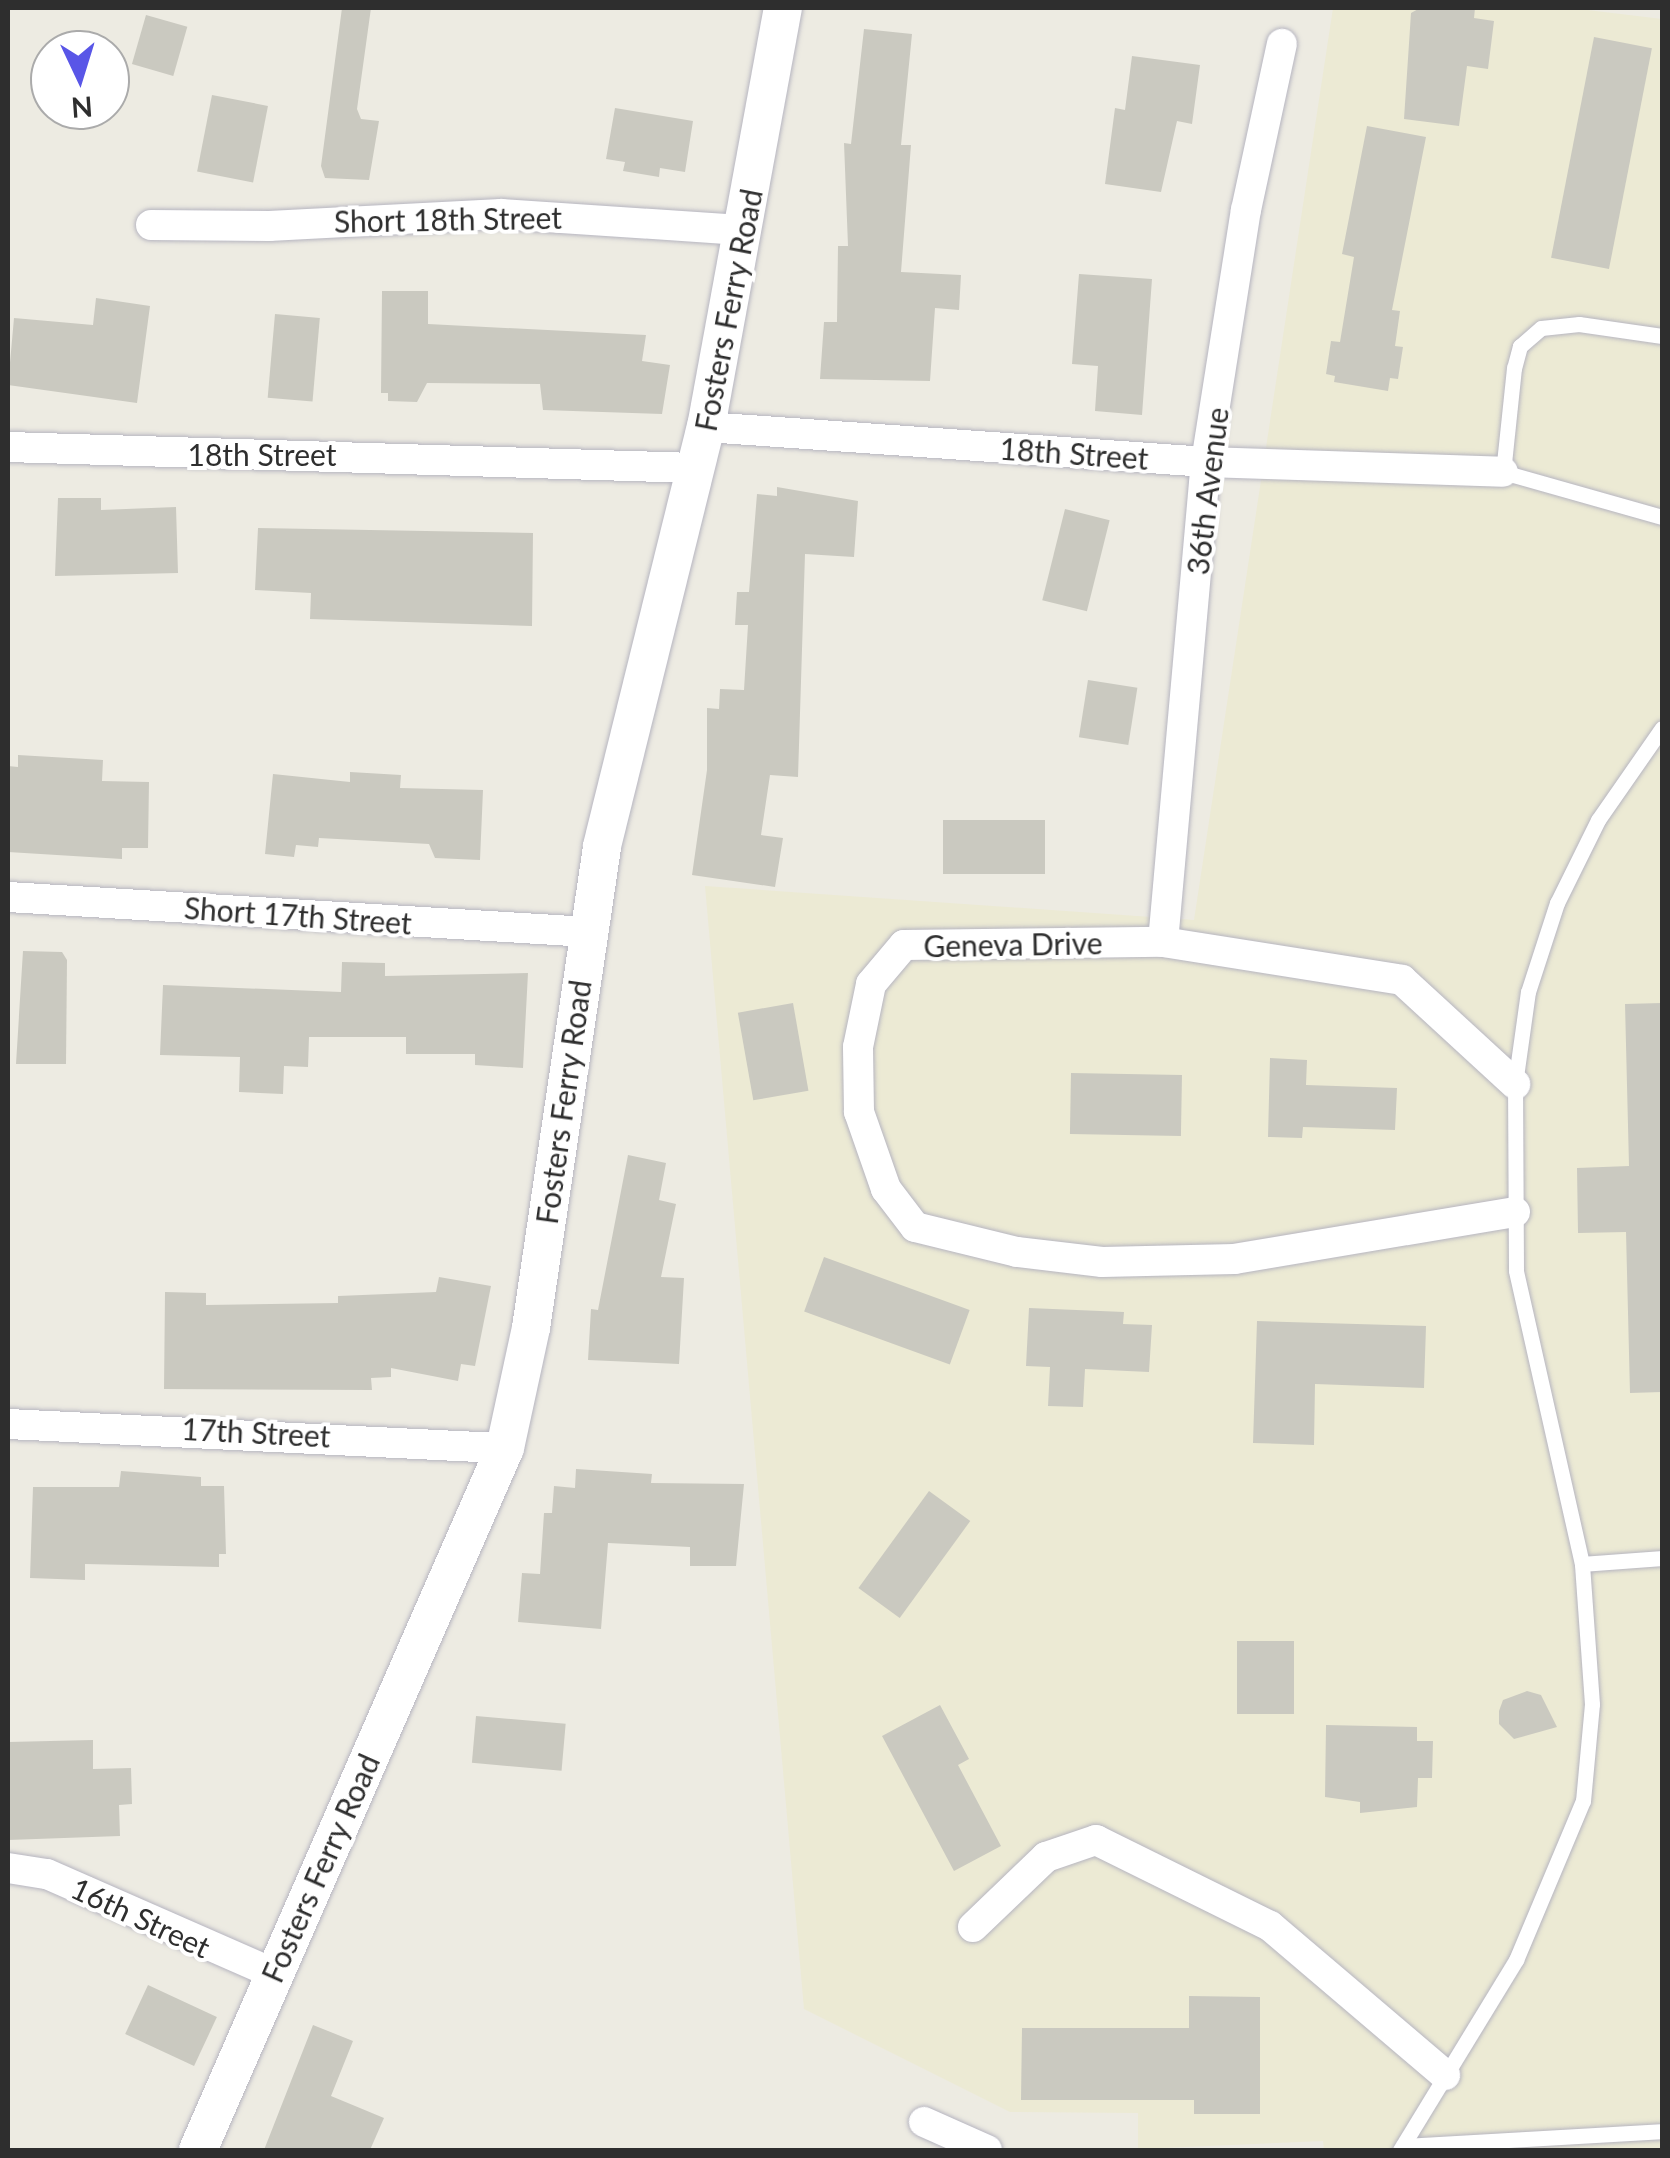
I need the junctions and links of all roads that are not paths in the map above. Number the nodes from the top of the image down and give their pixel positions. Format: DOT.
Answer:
graph roads {
  1 [pos="783,8"];
  2 [pos="1282,44"];
  3 [pos="151,225"];
  4 [pos="744,230"];
  5 [pos="1662,336"];
  6 [pos="706,427"];
  7 [pos="8,447"];
  8 [pos="1206,462"];
  9 [pos="696,468"];
  10 [pos="1503,472"];
  11 [pos="1662,517"];
  12 [pos="1662,728"];
  13 [pos="8,897"];
  14 [pos="588,932"];
  15 [pos="1164,942"];
  16 [pos="1515,1084"];
  17 [pos="1514,1212"];
  18 [pos="8,1424"];
  19 [pos="505,1448"];
  20 [pos="1662,1558"];
  21 [pos="1582,1564"];
  22 [pos="8,1868"];
  23 [pos="973,1927"];
  24 [pos="274,1973"];
  25 [pos="1445,2076"];
  26 [pos="924,2122"];
  27 [pos="1662,2130"];
  28 [pos="1402,2148"];
  29 [pos="198,2150"];
  30 [pos="986,2150"];
  1 -- 4 [label="street, Fosters Ferry Road"];
  2 -- 8 [label="street, 36th Avenue"];
  3 -- 4 [label="street, Short 18th Street"];
  4 -- 6 [label="street, Fosters Ferry Road"];
  5 -- 10 [label="lane"];
  6 -- 8 [label="street, 18th Street"];
  6 -- 9 [label="street, Fosters Ferry Road"];
  7 -- 9 [label="street, 18th Street"];
  8 -- 10 [label="street, 18th Street"];
  8 -- 15 [label="street, 36th Avenue"];
  9 -- 14 [label="street, Fosters Ferry Road"];
  10 -- 11 [label="lane"];
  12 -- 16 [label="lane"];
  13 -- 14 [label="street, Short 17th Street"];
  14 -- 19 [label="street, Fosters Ferry Road"];
  15 -- 16 [label="street, Geneva Drive"];
  15 -- 17 [label="street, Geneva Drive"];
  16 -- 17 [label="lane"];
  17 -- 21 [label="lane"];
  18 -- 19 [label="street, 17th Street"];
  19 -- 24 [label="street, Fosters Ferry Road"];
  20 -- 21 [label="lane"];
  21 -- 25 [label="lane"];
  22 -- 24 [label="street, 16th Street"];
  23 -- 25 [label="street"];
  24 -- 29 [label="street, Fosters Ferry Road"];
  25 -- 28 [label="lane"];
  26 -- 30 [label="street"];
  27 -- 28 [label="lane"];
}
